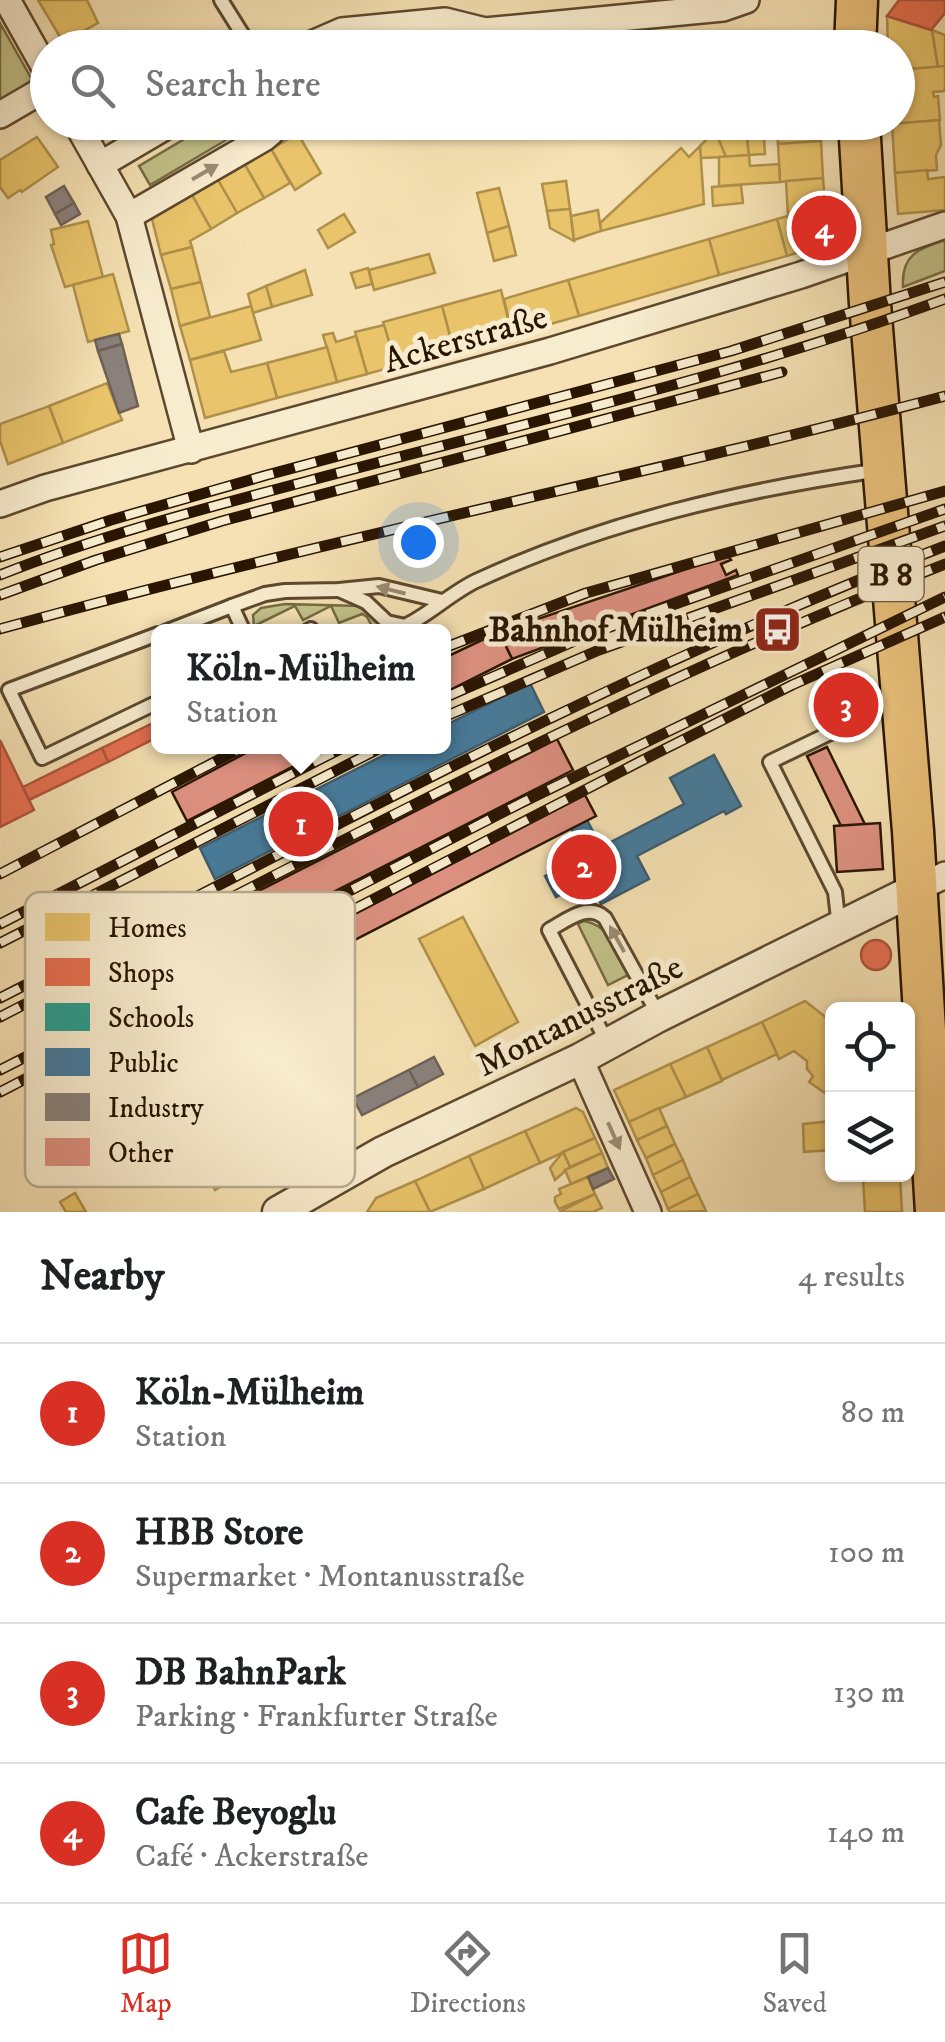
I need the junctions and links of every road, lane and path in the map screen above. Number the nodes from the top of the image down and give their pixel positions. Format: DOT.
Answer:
graph roads {
  1 [pos="7,0"];
  2 [pos="221,0"];
  3 [pos="746,0"];
  4 [pos="856,0"];
  5 [pos="240,30"];
  6 [pos="361,30"];
  7 [pos="482,30"];
  8 [pos="496,30"];
  9 [pos="855,30"];
  10 [pos="30,40"];
  11 [pos="30,97"];
  12 [pos="0,114"];
  13 [pos="86,140"];
  14 [pos="142,140"];
  15 [pos="261,140"];
  16 [pos="860,140"];
  17 [pos="100,164"];
  18 [pos="129,216"];
  19 [pos="945,226"];
  20 [pos="866,252"];
  21 [pos="191,450"];
  22 [pos="882,470"];
  23 [pos="0,504"];
  24 [pos="339,590"];
  25 [pos="442,601"];
  26 [pos="232,606"];
  27 [pos="185,624"];
  28 [pos="240,624"];
  29 [pos="394,624"];
  30 [pos="404,624"];
  31 [pos="151,637"];
  32 [pos="151,705"];
  33 [pos="857,720"];
  34 [pos="930,882"];
  35 [pos="839,926"];
  36 [pos="659,1016"];
  37 [pos="608,1044"];
  38 [pos="580,1059"];
  39 [pos="355,1173"];
  40 [pos="335,1187"];
  41 [pos="315,1202"];
  42 [pos="939,1208"];
  43 [pos="278,1212"];
  44 [pos="648,1212"];
  1 -- 10 [label="street"];
  2 -- 5 [label="lane"];
  3 -- 8 [label="street"];
  4 -- 9 [label="main road"];
  6 -- 7 [label="street"];
  11 -- 12 [label="street"];
  13 -- 17 [label="street"];
  14 -- 17 [label="street"];
  18 -- 15 [label="street, one-way"];
  16 -- 20 [label="main road, B 8"];
  17 -- 18 [label="street"];
  18 -- 21 [label="street"];
  19 -- 20 [label="street, Ackerstraße"];
  20 -- 21 [label="street, Ackerstraße"];
  20 -- 22 [label="main road, B 8"];
  21 -- 23 [label="street, Ackerstraße"];
  22 -- 25 [label="lane"];
  22 -- 34 [label="main road, B 8"];
  25 -- 24 [label="lane, one-way"];
  24 -- 26 [label="lane"];
  24 -- 29 [label="lane"];
  25 -- 30 [label="lane"];
  26 -- 27 [label="lane"];
  26 -- 28 [label="lane"];
  31 -- 32 [label="lane"];
  33 -- 35 [label="lane"];
  34 -- 35 [label="street, Montanusstraße"];
  34 -- 42 [label="main road, B 8"];
  35 -- 36 [label="street, Montanusstraße"];
  36 -- 37 [label="street, Montanusstraße"];
  36 -- 37 [label="lane, one-way"];
  37 -- 38 [label="street, Montanusstraße"];
  38 -- 39 [label="street, Montanusstraße"];
  38 -- 44 [label="street, one-way"];
  40 -- 41 [label="street, Montanusstraße"];
  41 -- 43 [label="street, Montanusstraße"];
}
